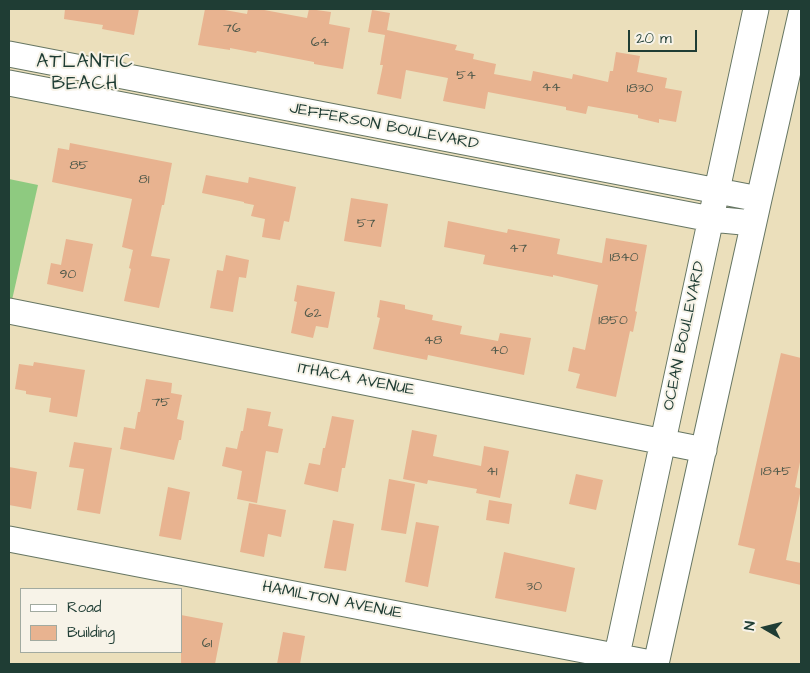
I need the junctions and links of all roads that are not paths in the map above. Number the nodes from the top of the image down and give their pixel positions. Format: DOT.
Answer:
graph roads {
  1 [pos="756,9"];
  2 [pos="801,14"];
  3 [pos="9,54"];
  4 [pos="9,83"];
  5 [pos="717,191"];
  6 [pos="759,199"];
  7 [pos="711,219"];
  8 [pos="753,223"];
  9 [pos="9,311"];
  10 [pos="662,441"];
  11 [pos="704,450"];
  12 [pos="9,539"];
  13 [pos="616,660"];
  14 [pos="656,664"];
  1 -- 5 [label="street, OCEAN BOULEVARD"];
  2 -- 6 [label="street"];
  3 -- 5 [label="street, JEFFERSON BOULEVARD"];
  4 -- 7 [label="street, JEFFERSON BOULEVARD"];
  5 -- 6 [label="street, JEFFERSON BOULEVARD"];
  5 -- 7 [label="street, OCEAN BOULEVARD"];
  6 -- 8 [label="street"];
  7 -- 8 [label="street, JEFFERSON BOULEVARD"];
  7 -- 10 [label="street, OCEAN BOULEVARD"];
  8 -- 11 [label="street"];
  9 -- 10 [label="street, ITHACA AVENUE"];
  10 -- 11 [label="street, ITHACA AVENUE"];
  10 -- 13 [label="street, OCEAN BOULEVARD"];
  11 -- 14 [label="street"];
  12 -- 13 [label="street, HAMILTON AVENUE"];
  13 -- 14 [label="street, HAMILTON AVENUE"];
}
